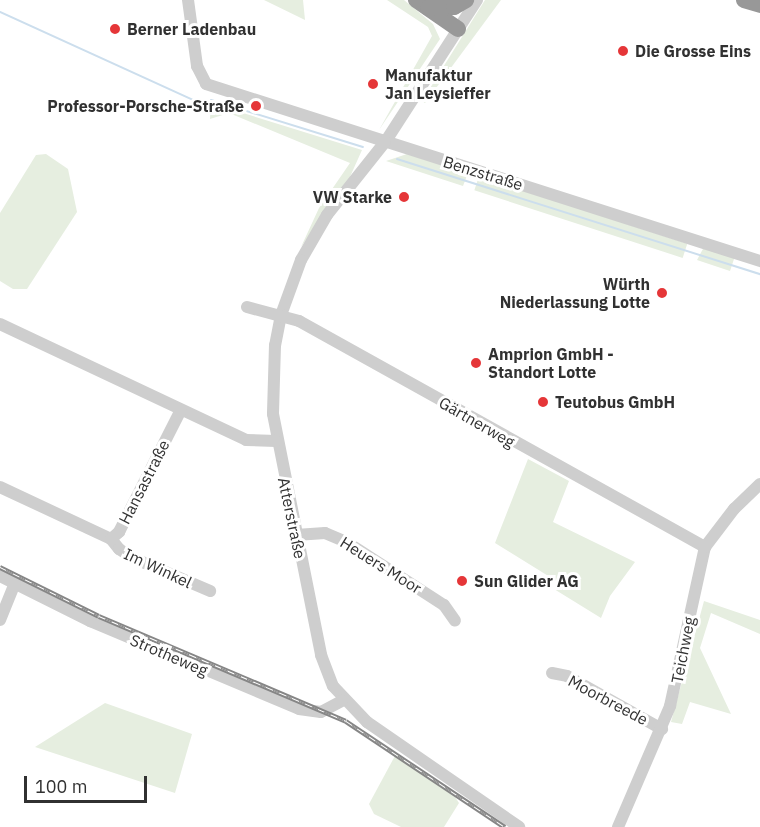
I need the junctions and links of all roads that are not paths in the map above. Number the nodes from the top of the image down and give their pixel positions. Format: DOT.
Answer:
graph roads {
  1 [pos="188,0"];
  2 [pos="466,0"];
  3 [pos="477,0"];
  4 [pos="744,0"];
  5 [pos="422,4"];
  6 [pos="760,4"];
  7 [pos="458,29"];
  8 [pos="386,142"];
  9 [pos="760,261"];
  10 [pos="247,307"];
  11 [pos="281,315"];
  12 [pos="0,324"];
  13 [pos="181,410"];
  14 [pos="276,441"];
  15 [pos="760,484"];
  16 [pos="0,487"];
  17 [pos="296,535"];
  18 [pos="111,539"];
  19 [pos="705,547"];
  20 [pos="0,576"];
  21 [pos="15,583"];
  22 [pos="210,591"];
  23 [pos="0,620"];
  24 [pos="456,621"];
  25 [pos="552,673"];
  26 [pos="342,701"];
  27 [pos="662,729"];
  28 [pos="519,827"];
  29 [pos="618,827"];
  1 -- 8 [label="street, Benzstraße"];
  2 -- 5 [label="highway"];
  3 -- 7 [label="street, Atterstraße"];
  4 -- 6 [label="highway"];
  5 -- 7 [label="highway"];
  7 -- 8 [label="street, Atterstraße"];
  8 -- 9 [label="street, Benzstraße"];
  8 -- 11 [label="street, Atterstraße"];
  10 -- 11 [label="street, Gärtnerweg"];
  11 -- 14 [label="street, Atterstraße"];
  11 -- 19 [label="street, Gärtnerweg"];
  12 -- 13 [label="street"];
  13 -- 14 [label="street"];
  13 -- 18 [label="street, Hansastraße"];
  14 -- 17 [label="street, Atterstraße"];
  15 -- 19 [label="street, Teichweg"];
  16 -- 18 [label="street, Hansastraße"];
  17 -- 24 [label="street, Heuers Moor"];
  17 -- 26 [label="street, Atterstraße"];
  18 -- 22 [label="street, Im Winkel"];
  19 -- 27 [label="street, Teichweg"];
  20 -- 21 [label="street, Strotheweg"];
  21 -- 23 [label="street"];
  21 -- 26 [label="street, Strotheweg"];
  25 -- 27 [label="street, Moorbreede"];
  26 -- 28 [label="street, Atterstraße"];
  27 -- 29 [label="street, Teichweg"];
}
